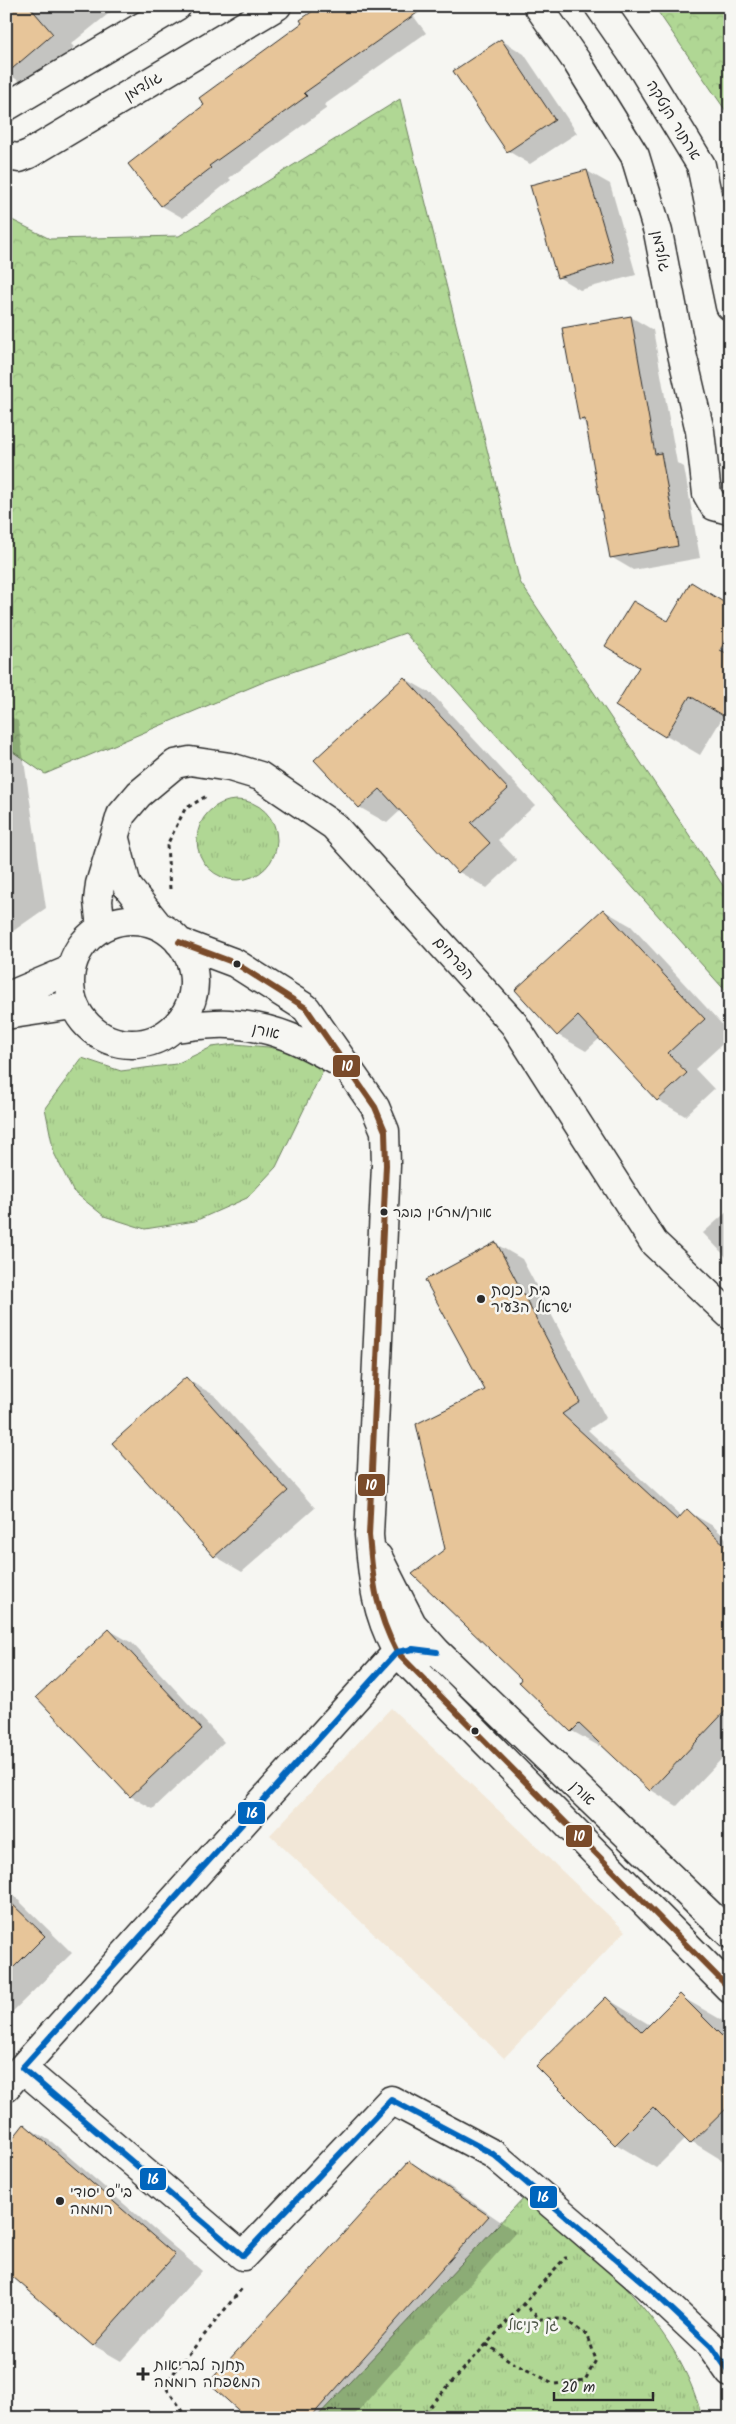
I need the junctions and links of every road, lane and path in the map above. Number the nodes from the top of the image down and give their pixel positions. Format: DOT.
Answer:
graph roads {
  1 [pos="177,6"];
  2 [pos="277,6"];
  3 [pos="538,6"];
  4 [pos="599,6"];
  5 [pos="6,107"];
  6 [pos="6,156"];
  7 [pos="730,306"];
  8 [pos="730,507"];
  9 [pos="185,809"];
  10 [pos="115,839"];
  11 [pos="101,928"];
  12 [pos="170,934"];
  13 [pos="70,970"];
  14 [pos="6,997"];
  15 [pos="74,1005"];
  16 [pos="6,1014"];
  17 [pos="174,1028"];
  18 [pos="349,1068"];
  19 [pos="730,1315"];
  20 [pos="369,1535"];
  21 [pos="397,1652"];
  22 [pos="437,1652"];
  23 [pos="730,1934"];
  24 [pos="730,1989"];
  25 [pos="14,2077"];
  26 [pos="244,2256"];
  27 [pos="574,2260"];
  28 [pos="522,2303"];
  29 [pos="486,2344"];
  30 [pos="730,2373"];
  31 [pos="188,2418"];
  32 [pos="419,2418"];
  1 -- 5 [label="street"];
  2 -- 6 [label="street, גולדמן"];
  3 -- 8 [label="street, גולדמן"];
  4 -- 7 [label="street, ארתור הנטקה"];
  9 -- 12 [label="path"];
  10 -- 11 [label="street, הפרחים"];
  10 -- 12 [label="street, הפרחים"];
  10 -- 19 [label="street, הפרחים"];
  11 -- 12 [label="street"];
  11 -- 13 [label="street"];
  12 -- 17 [label="street"];
  12 -- 18 [label="street, אורן"];
  13 -- 14 [label="street"];
  13 -- 15 [label="street"];
  15 -- 16 [label="street"];
  15 -- 17 [label="street"];
  17 -- 18 [label="street, אורן"];
  18 -- 20 [label="street, אורן"];
  20 -- 21 [label="street, אורן"];
  20 -- 22 [label="street, אורן"];
  21 -- 22 [label="street"];
  21 -- 24 [label="street, אורן"];
  21 -- 25 [label="street"];
  22 -- 23 [label="street, אורן"];
  25 -- 26 [label="street"];
  26 -- 30 [label="street"];
  26 -- 31 [label="path"];
  27 -- 28 [label="path"];
  28 -- 29 [label="path"];
  28 -- 29 [label="path"];
  29 -- 32 [label="path"];
}
